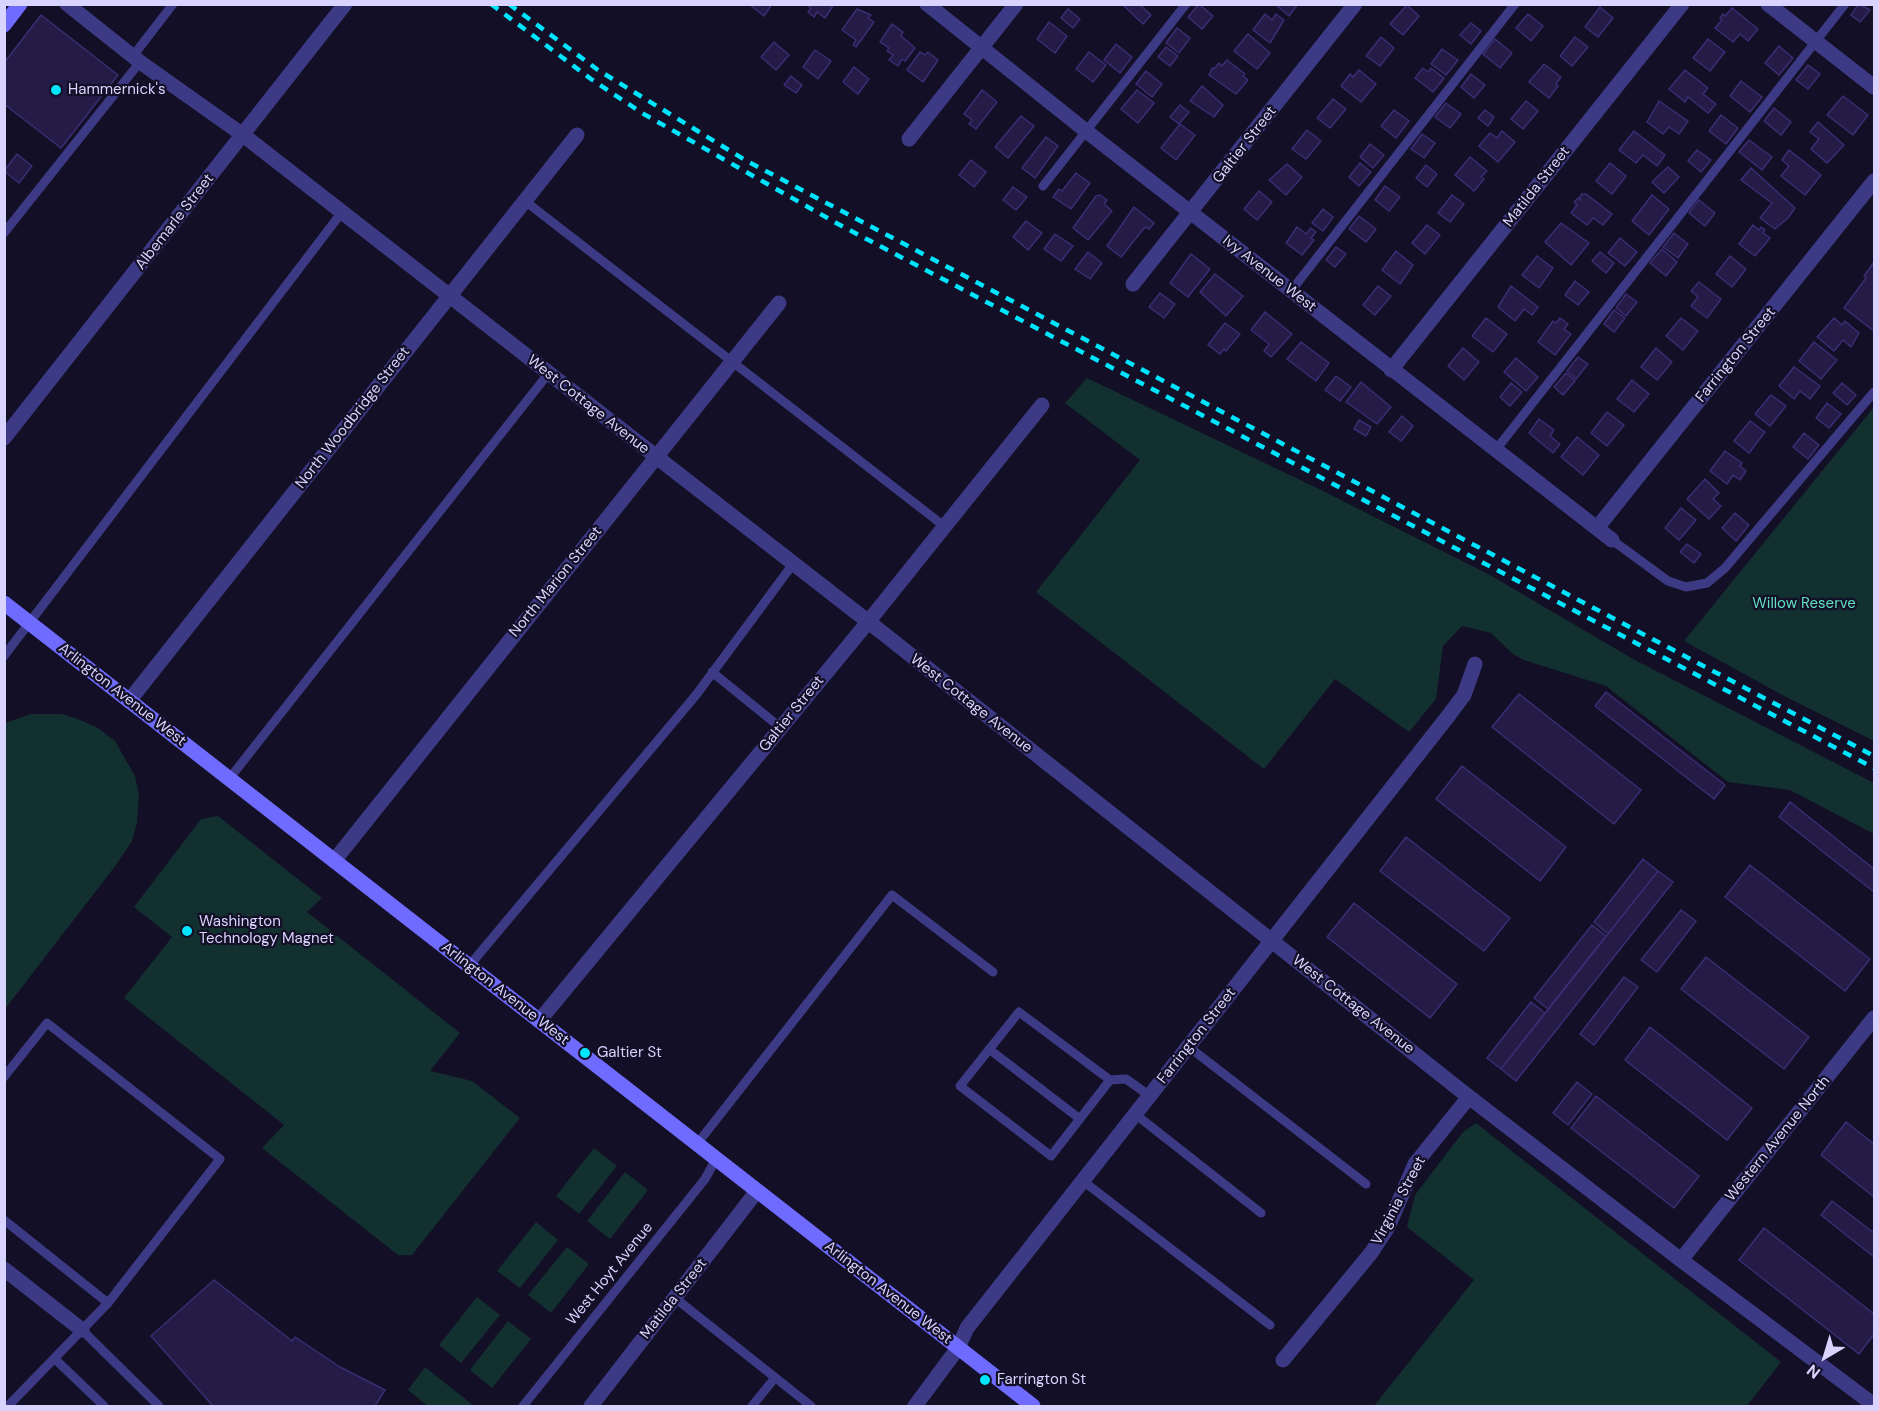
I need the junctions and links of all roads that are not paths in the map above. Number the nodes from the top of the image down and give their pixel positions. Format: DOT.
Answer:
graph roads {
  1 [pos="20,4"];
  2 [pos="67,4"];
  3 [pos="345,4"];
  4 [pos="927,4"];
  5 [pos="1016,4"];
  6 [pos="1186,4"];
  7 [pos="1355,4"];
  8 [pos="1515,4"];
  9 [pos="1682,4"];
  10 [pos="1768,4"];
  11 [pos="1845,4"];
  12 [pos="168,6"];
  13 [pos="4,25"];
  14 [pos="1816,42"];
  15 [pos="982,47"];
  16 [pos="137,59"];
  17 [pos="1875,87"];
  18 [pos="1086,131"];
  19 [pos="243,135"];
  20 [pos="577,135"];
  21 [pos="909,139"];
  22 [pos="1875,181"];
  23 [pos="1043,186"];
  24 [pos="525,201"];
  25 [pos="342,212"];
  26 [pos="1191,213"];
  27 [pos="4,233"];
  28 [pos="1133,284"];
  29 [pos="1292,291"];
  30 [pos="450,296"];
  31 [pos="779,303"];
  32 [pos="733,360"];
  33 [pos="1391,370"];
  34 [pos="549,374"];
  35 [pos="1875,392"];
  36 [pos="1042,405"];
  37 [pos="4,438"];
  38 [pos="1495,451"];
  39 [pos="656,458"];
  40 [pos="944,526"];
  41 [pos="1597,528"];
  42 [pos="1612,540"];
  43 [pos="793,564"];
  44 [pos="4,603"];
  45 [pos="868,622"];
  46 [pos="30,623"];
  47 [pos="4,656"];
  48 [pos="1475,664"];
  49 [pos="712,672"];
  50 [pos="129,701"];
  51 [pos="781,728"];
  52 [pos="229,779"];
  53 [pos="334,861"];
  54 [pos="1272,941"];
  55 [pos="469,966"];
  56 [pos="993,972"];
  57 [pos="1875,1018"];
  58 [pos="539,1021"];
  59 [pos="1189,1047"];
  60 [pos="989,1049"];
  61 [pos="4,1077"];
  62 [pos="1110,1080"];
  63 [pos="1150,1096"];
  64 [pos="1469,1097"];
  65 [pos="1135,1114"];
  66 [pos="1080,1119"];
  67 [pos="696,1144"];
  68 [pos="716,1159"];
  69 [pos="1083,1181"];
  70 [pos="1366,1184"];
  71 [pos="757,1191"];
  72 [pos="1261,1213"];
  73 [pos="4,1220"];
  74 [pos="1681,1260"];
  75 [pos="4,1269"];
  76 [pos="675,1299"];
  77 [pos="108,1303"];
  78 [pos="1270,1325"];
  79 [pos="82,1329"];
  80 [pos="958,1348"];
  81 [pos="55,1359"];
  82 [pos="1283,1360"];
  83 [pos="774,1379"];
  84 [pos="1875,1406"];
  85 [pos="8,1407"];
  86 [pos="104,1407"];
  87 [pos="159,1407"];
  88 [pos="524,1407"];
  89 [pos="591,1407"];
  90 [pos="752,1407"];
  91 [pos="811,1407"];
  92 [pos="915,1407"];
  93 [pos="1033,1407"];
  1 -- 13 [label="street"];
  2 -- 16 [label="street, West Cottage Avenue"];
  3 -- 19 [label="street, Albemarle Street"];
  4 -- 15 [label="street, Ivy Avenue West"];
  5 -- 15 [label="street"];
  6 -- 18 [label="lane"];
  7 -- 26 [label="street, Galtier Street"];
  8 -- 29 [label="lane"];
  9 -- 33 [label="street, Matilda Street"];
  10 -- 14 [label="street"];
  11 -- 14 [label="lane"];
  12 -- 16 [label="lane"];
  14 -- 17 [label="street"];
  14 -- 38 [label="lane"];
  15 -- 18 [label="street, Ivy Avenue West"];
  15 -- 21 [label="street"];
  16 -- 19 [label="street, West Cottage Avenue"];
  16 -- 27 [label="lane"];
  18 -- 23 [label="lane"];
  18 -- 26 [label="street, Ivy Avenue West"];
  19 -- 25 [label="street, West Cottage Avenue"];
  19 -- 37 [label="street, Albemarle Street"];
  20 -- 24 [label="street, North Woodbridge Street"];
  22 -- 41 [label="street, Farrington Street"];
  24 -- 30 [label="street, North Woodbridge Street"];
  24 -- 32 [label="lane"];
  25 -- 30 [label="street, West Cottage Avenue"];
  25 -- 46 [label="lane"];
  26 -- 28 [label="street, Galtier Street"];
  26 -- 29 [label="street, Ivy Avenue West"];
  29 -- 33 [label="street, Ivy Avenue West"];
  30 -- 34 [label="street, West Cottage Avenue"];
  30 -- 50 [label="street, North Woodbridge Street"];
  31 -- 32 [label="street, North Marion Street"];
  32 -- 39 [label="street, North Marion Street"];
  32 -- 40 [label="lane"];
  33 -- 38 [label="street, Ivy Avenue West"];
  34 -- 39 [label="street, West Cottage Avenue"];
  34 -- 52 [label="lane"];
  35 -- 42 [label="lane"];
  36 -- 40 [label="street, Galtier Street"];
  38 -- 41 [label="street, Ivy Avenue West"];
  39 -- 43 [label="street, West Cottage Avenue"];
  39 -- 53 [label="street, North Marion Street"];
  40 -- 45 [label="street, Galtier Street"];
  41 -- 42 [label="street, Ivy Avenue West"];
  43 -- 45 [label="street, West Cottage Avenue"];
  43 -- 49 [label="lane"];
  44 -- 46 [label="street, Arlington Avenue West"];
  45 -- 51 [label="street, Galtier Street"];
  45 -- 54 [label="street, West Cottage Avenue"];
  46 -- 47 [label="lane"];
  46 -- 50 [label="street, Arlington Avenue West"];
  48 -- 54 [label="street, Farrington Street"];
  49 -- 51 [label="lane"];
  49 -- 55 [label="lane"];
  50 -- 52 [label="street, Arlington Avenue West"];
  51 -- 58 [label="street, Galtier Street"];
  52 -- 53 [label="street, Arlington Avenue West"];
  53 -- 55 [label="street, Arlington Avenue West"];
  54 -- 59 [label="street, Farrington Street"];
  54 -- 64 [label="street, West Cottage Avenue"];
  55 -- 58 [label="street, Arlington Avenue West"];
  56 -- 67 [label="lane"];
  57 -- 74 [label="street, Western Avenue North"];
  58 -- 67 [label="street, Arlington Avenue West"];
  59 -- 63 [label="street, Farrington Street"];
  59 -- 70 [label="lane"];
  60 -- 62 [label="lane"];
  60 -- 66 [label="lane"];
  60 -- 66 [label="lane"];
  61 -- 77 [label="lane"];
  62 -- 63 [label="lane"];
  62 -- 66 [label="lane"];
  63 -- 65 [label="street, Farrington Street"];
  64 -- 74 [label="street, West Cottage Avenue"];
  64 -- 82 [label="street, Virginia Street"];
  65 -- 69 [label="street, Farrington Street"];
  65 -- 72 [label="lane"];
  67 -- 68 [label="street, Arlington Avenue West"];
  68 -- 71 [label="street, Arlington Avenue West"];
  68 -- 88 [label="lane, West Hoyt Avenue"];
  69 -- 78 [label="lane"];
  69 -- 80 [label="street, Farrington Street"];
  71 -- 76 [label="street, Matilda Street"];
  71 -- 80 [label="street, Arlington Avenue West"];
  73 -- 77 [label="lane"];
  74 -- 84 [label="street, West Cottage Avenue"];
  75 -- 79 [label="street"];
  76 -- 83 [label="lane"];
  76 -- 89 [label="street, Matilda Street"];
  77 -- 79 [label="lane"];
  79 -- 81 [label="lane"];
  79 -- 87 [label="lane"];
  80 -- 92 [label="street, Farrington Street"];
  80 -- 93 [label="street, Arlington Avenue West"];
  81 -- 85 [label="lane"];
  81 -- 86 [label="lane"];
  83 -- 90 [label="lane"];
  83 -- 91 [label="lane"];
}
